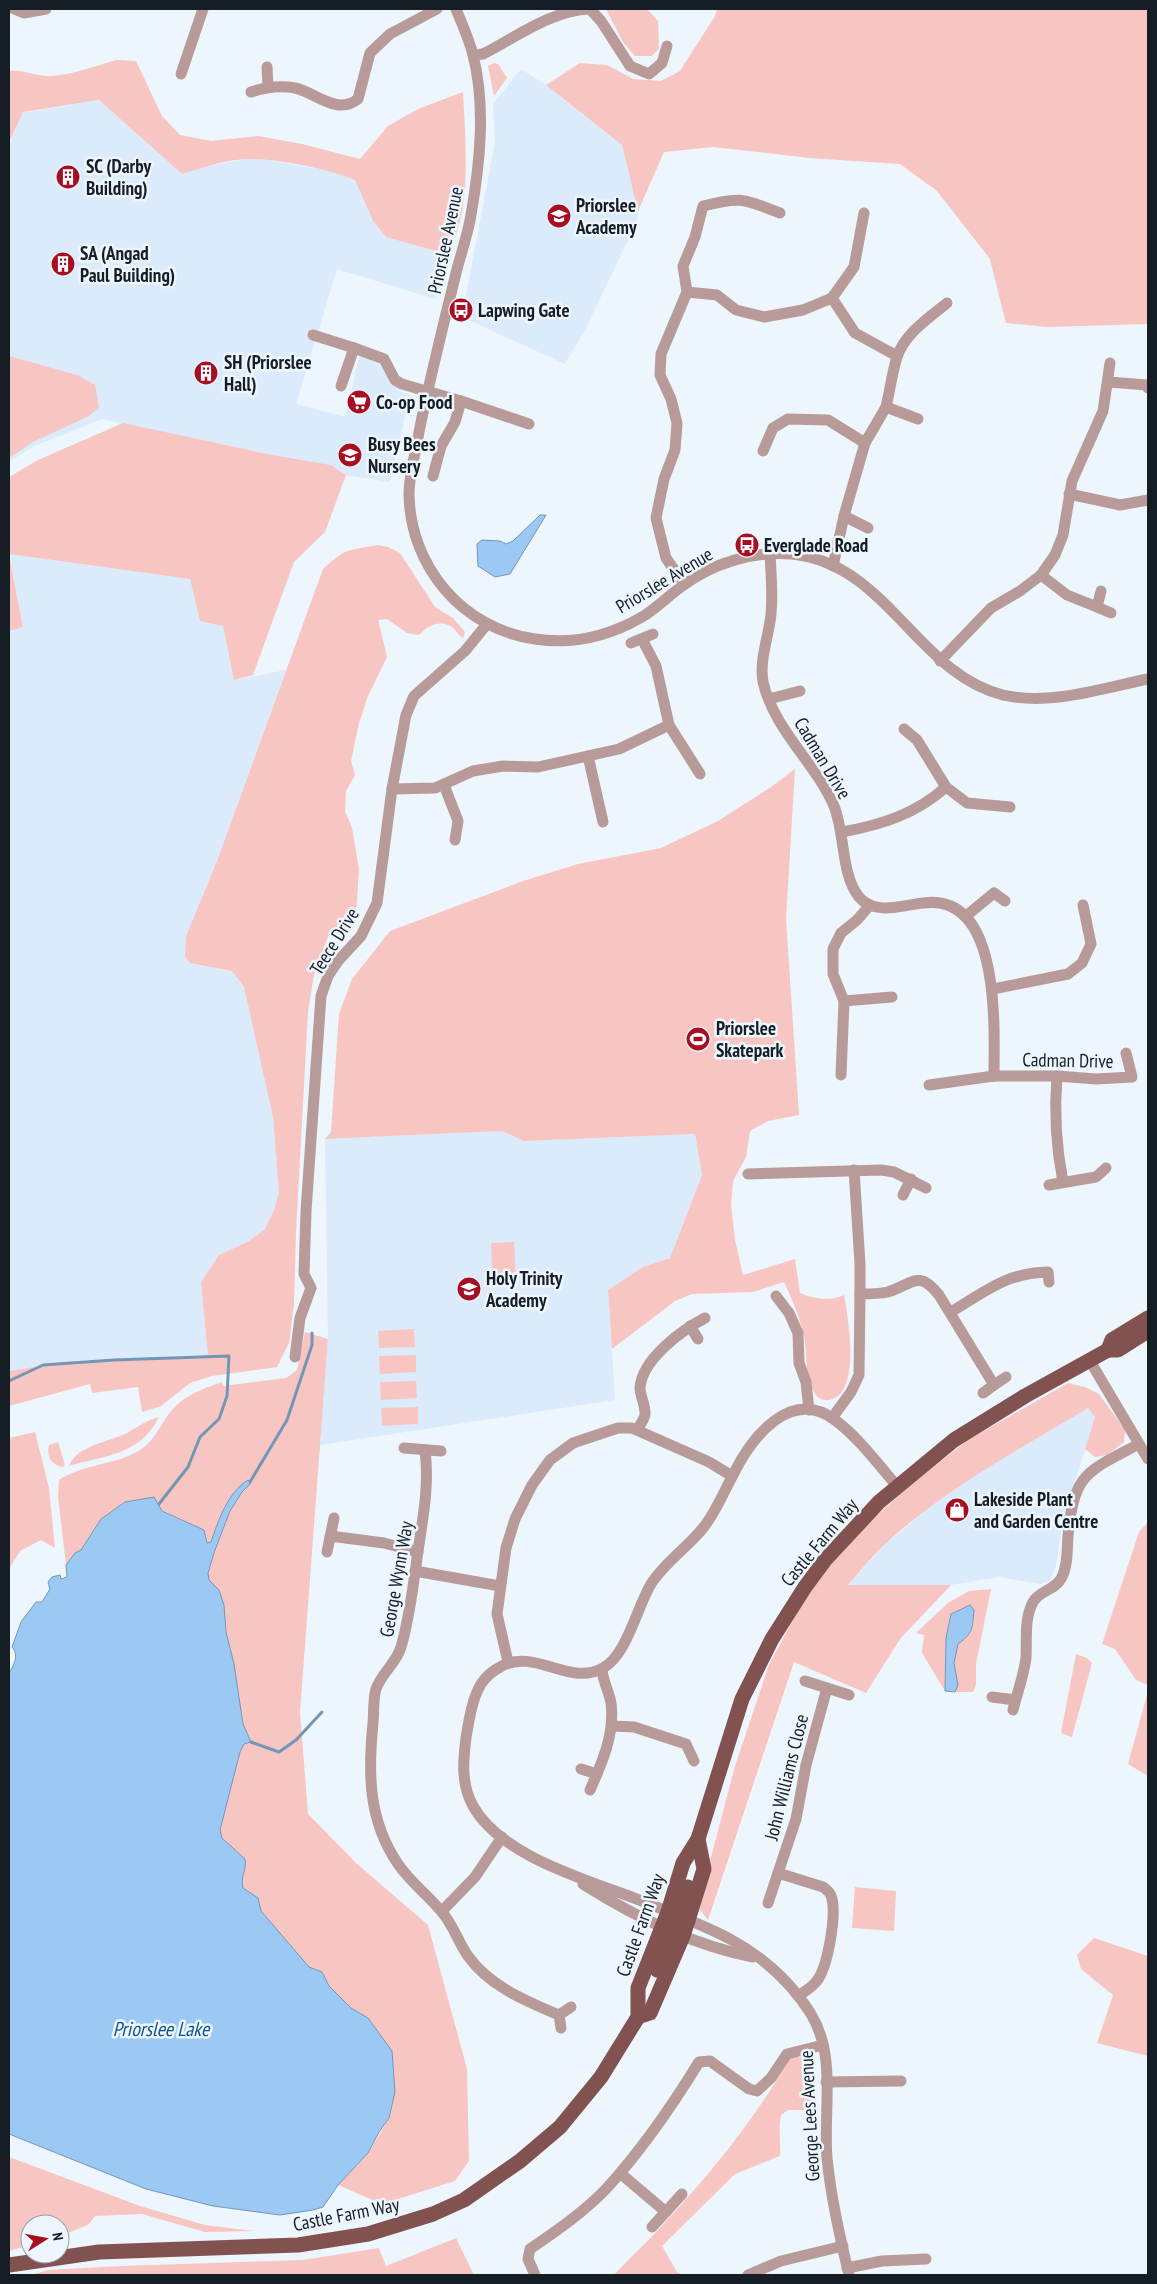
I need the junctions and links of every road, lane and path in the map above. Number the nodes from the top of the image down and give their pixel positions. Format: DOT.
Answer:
graph roads {
  1 [pos="14,9"];
  2 [pos="46,9"];
  3 [pos="203,9"];
  4 [pos="437,9"];
  5 [pos="456,9"];
  6 [pos="667,46"];
  7 [pos="473,55"];
  8 [pos="267,67"];
  9 [pos="181,74"];
  10 [pos="268,87"];
  11 [pos="251,92"];
  12 [pos="780,213"];
  13 [pos="864,213"];
  14 [pos="687,292"];
  15 [pos="832,298"];
  16 [pos="948,303"];
  17 [pos="313,335"];
  18 [pos="354,348"];
  19 [pos="897,356"];
  20 [pos="1110,363"];
  21 [pos="1108,382"];
  22 [pos="342,386"];
  23 [pos="1148,386"];
  24 [pos="428,391"];
  25 [pos="461,401"];
  26 [pos="886,407"];
  27 [pos="918,419"];
  28 [pos="529,424"];
  29 [pos="865,443"];
  30 [pos="763,452"];
  31 [pos="433,476"];
  32 [pos="1069,494"];
  33 [pos="1148,500"];
  34 [pos="844,516"];
  35 [pos="868,528"];
  36 [pos="770,554"];
  37 [pos="833,566"];
  38 [pos="1041,576"];
  39 [pos="684,584"];
  40 [pos="1101,591"];
  41 [pos="1097,607"];
  42 [pos="1111,613"];
  43 [pos="486,624"];
  44 [pos="642,639"];
  45 [pos="940,662"];
  46 [pos="1148,679"];
  47 [pos="800,691"];
  48 [pos="769,700"];
  49 [pos="669,725"];
  50 [pos="904,729"];
  51 [pos="588,756"];
  52 [pos="700,774"];
  53 [pos="444,785"];
  54 [pos="946,787"];
  55 [pos="392,790"];
  56 [pos="1010,807"];
  57 [pos="603,822"];
  58 [pos="842,832"];
  59 [pos="455,840"];
  60 [pos="1005,901"];
  61 [pos="870,905"];
  62 [pos="1083,905"];
  63 [pos="966,916"];
  64 [pos="993,989"];
  65 [pos="892,997"];
  66 [pos="844,1001"];
  67 [pos="1126,1053"];
  68 [pos="829,1067"];
  69 [pos="994,1076"];
  70 [pos="1057,1076"];
  71 [pos="929,1085"];
  72 [pos="1106,1168"];
  73 [pos="854,1170"];
  74 [pos="748,1174"];
  75 [pos="911,1179"];
  76 [pos="1063,1182"];
  77 [pos="1049,1185"];
  78 [pos="926,1188"];
  79 [pos="903,1195"];
  80 [pos="1048,1259"];
  81 [pos="860,1294"];
  82 [pos="776,1296"];
  83 [pos="951,1312"];
  84 [pos="705,1318"];
  85 [pos="1148,1318"];
  86 [pos="690,1326"];
  87 [pos="1148,1331"];
  88 [pos="698,1339"];
  89 [pos="1108,1350"];
  90 [pos="295,1357"];
  91 [pos="1090,1361"];
  92 [pos="1006,1378"];
  93 [pos="994,1385"];
  94 [pos="984,1392"];
  95 [pos="809,1410"];
  96 [pos="832,1418"];
  97 [pos="638,1429"];
  98 [pos="1139,1444"];
  99 [pos="404,1448"];
  100 [pos="424,1450"];
  101 [pos="441,1451"];
  102 [pos="1148,1459"];
  103 [pos="732,1476"];
  104 [pos="898,1486"];
  105 [pos="334,1518"];
  106 [pos="330,1536"];
  107 [pos="327,1552"];
  108 [pos="418,1552"];
  109 [pos="415,1571"];
  110 [pos="500,1586"];
  111 [pos="508,1662"];
  112 [pos="602,1670"];
  113 [pos="805,1681"];
  114 [pos="827,1688"];
  115 [pos="849,1695"];
  116 [pos="992,1697"];
  117 [pos="612,1726"];
  118 [pos="694,1761"];
  119 [pos="581,1768"];
  120 [pos="597,1774"];
  121 [pos="590,1790"];
  122 [pos="502,1838"];
  123 [pos="699,1844"];
  124 [pos="564,1873"];
  125 [pos="778,1874"];
  126 [pos="768,1903"];
  127 [pos="442,1911"];
  128 [pos="678,1916"];
  129 [pos="673,1932"];
  130 [pos="760,1958"];
  131 [pos="798,1996"];
  132 [pos="571,2007"];
  133 [pos="638,2014"];
  134 [pos="559,2015"];
  135 [pos="561,2028"];
  136 [pos="823,2045"];
  137 [pos="901,2081"];
  138 [pos="826,2082"];
  139 [pos="620,2173"];
  140 [pos="682,2194"];
  141 [pos="666,2212"];
  142 [pos="652,2227"];
  143 [pos="843,2246"];
  144 [pos="926,2259"];
  145 [pos="13,2266"];
  146 [pos="848,2272"];
  147 [pos="535,2275"];
  148 [pos="748,2275"];
  1 -- 2 [label="street"];
  3 -- 9 [label="street"];
  4 -- 10 [label="street"];
  5 -- 7 [label="street, Priorslee Avenue"];
  6 -- 7 [label="street"];
  7 -- 24 [label="street, Priorslee Avenue"];
  8 -- 10 [label="street"];
  10 -- 11 [label="street"];
  12 -- 14 [label="street"];
  13 -- 15 [label="street"];
  14 -- 15 [label="street"];
  14 -- 39 [label="street"];
  15 -- 19 [label="street"];
  16 -- 19 [label="street"];
  17 -- 18 [label="street"];
  18 -- 22 [label="street"];
  18 -- 24 [label="street"];
  19 -- 26 [label="street"];
  20 -- 21 [label="street"];
  21 -- 23 [label="street"];
  21 -- 32 [label="street"];
  24 -- 25 [label="street"];
  24 -- 43 [label="street, Priorslee Avenue"];
  25 -- 28 [label="street"];
  25 -- 31 [label="street"];
  26 -- 27 [label="street"];
  26 -- 29 [label="street"];
  29 -- 30 [label="street"];
  29 -- 34 [label="street"];
  32 -- 33 [label="street"];
  32 -- 38 [label="street"];
  34 -- 35 [label="street"];
  34 -- 37 [label="street"];
  36 -- 37 [label="street, Priorslee Avenue"];
  36 -- 39 [label="street, Priorslee Avenue"];
  36 -- 48 [label="street, Cadman Drive"];
  37 -- 45 [label="street, Priorslee Avenue"];
  38 -- 41 [label="street"];
  38 -- 45 [label="street"];
  39 -- 43 [label="street, Priorslee Avenue"];
  40 -- 41 [label="street"];
  41 -- 42 [label="street"];
  43 -- 55 [label="street, Teece Drive"];
  44 -- 49 [label="street"];
  45 -- 46 [label="street, Priorslee Avenue"];
  47 -- 48 [label="street"];
  48 -- 58 [label="street, Cadman Drive"];
  49 -- 51 [label="street"];
  49 -- 52 [label="street"];
  50 -- 54 [label="street"];
  51 -- 53 [label="street"];
  51 -- 57 [label="street"];
  53 -- 55 [label="street"];
  53 -- 59 [label="street"];
  54 -- 56 [label="street"];
  54 -- 58 [label="street"];
  55 -- 90 [label="street, Teece Drive"];
  58 -- 61 [label="street, Cadman Drive"];
  60 -- 63 [label="street"];
  61 -- 63 [label="street"];
  61 -- 66 [label="street"];
  62 -- 64 [label="street"];
  63 -- 64 [label="street"];
  64 -- 69 [label="street"];
  65 -- 66 [label="street"];
  66 -- 68 [label="street"];
  67 -- 70 [label="street, Cadman Drive"];
  69 -- 70 [label="street, Cadman Drive"];
  69 -- 71 [label="street, Cadman Drive"];
  70 -- 76 [label="street"];
  72 -- 76 [label="street"];
  73 -- 74 [label="street"];
  73 -- 75 [label="street"];
  73 -- 81 [label="street"];
  75 -- 78 [label="street"];
  75 -- 79 [label="street"];
  76 -- 77 [label="street"];
  80 -- 83 [label="street"];
  81 -- 83 [label="street"];
  81 -- 96 [label="street"];
  82 -- 95 [label="street"];
  83 -- 93 [label="street"];
  84 -- 86 [label="street"];
  85 -- 89 [label="main road, Castle Farm Way"];
  86 -- 88 [label="street"];
  86 -- 97 [label="street"];
  87 -- 89 [label="main road, Castle Farm Way"];
  89 -- 91 [label="main road, Castle Farm Way"];
  91 -- 98 [label="street"];
  91 -- 104 [label="main road, Castle Farm Way"];
  92 -- 93 [label="street"];
  93 -- 94 [label="street"];
  95 -- 96 [label="street"];
  95 -- 103 [label="street"];
  96 -- 104 [label="street"];
  97 -- 103 [label="street"];
  97 -- 110 [label="street"];
  98 -- 102 [label="street"];
  98 -- 116 [label="street"];
  99 -- 100 [label="street"];
  100 -- 101 [label="street"];
  100 -- 108 [label="street, George Wynn Way"];
  103 -- 112 [label="street"];
  104 -- 123 [label="main road, Castle Farm Way"];
  105 -- 106 [label="street"];
  106 -- 107 [label="street"];
  106 -- 108 [label="street"];
  108 -- 109 [label="street, George Wynn Way"];
  109 -- 110 [label="street"];
  109 -- 127 [label="street, George Wynn Way"];
  110 -- 111 [label="street"];
  111 -- 112 [label="street"];
  111 -- 122 [label="street"];
  112 -- 117 [label="street"];
  113 -- 114 [label="street"];
  114 -- 115 [label="street"];
  114 -- 125 [label="street, John Williams Close"];
  117 -- 118 [label="street"];
  117 -- 120 [label="street"];
  119 -- 120 [label="street"];
  120 -- 121 [label="street"];
  122 -- 124 [label="street"];
  122 -- 127 [label="street"];
  123 -- 128 [label="main road, Castle Farm Way"];
  123 -- 128 [label="main road"];
  124 -- 128 [label="street"];
  124 -- 129 [label="street, George Lees Avenue"];
  125 -- 126 [label="street, John Williams Close"];
  125 -- 131 [label="street"];
  127 -- 134 [label="street, George Wynn Way"];
  128 -- 129 [label="main road, Castle Farm Way"];
  128 -- 129 [label="main road"];
  128 -- 130 [label="street"];
  129 -- 130 [label="street, George Lees Avenue"];
  129 -- 133 [label="main road, Castle Farm Way"];
  129 -- 133 [label="main road"];
  130 -- 131 [label="street, George Lees Avenue"];
  131 -- 136 [label="street, George Lees Avenue"];
  132 -- 134 [label="street"];
  133 -- 145 [label="main road, Castle Farm Way"];
  134 -- 135 [label="street"];
  136 -- 138 [label="street, George Lees Avenue"];
  136 -- 139 [label="street"];
  137 -- 138 [label="street"];
  138 -- 143 [label="street, George Lees Avenue"];
  139 -- 141 [label="street"];
  139 -- 147 [label="street"];
  140 -- 141 [label="street"];
  141 -- 142 [label="street"];
  143 -- 146 [label="street, George Lees Avenue"];
  143 -- 148 [label="street"];
  144 -- 146 [label="street"];
}
